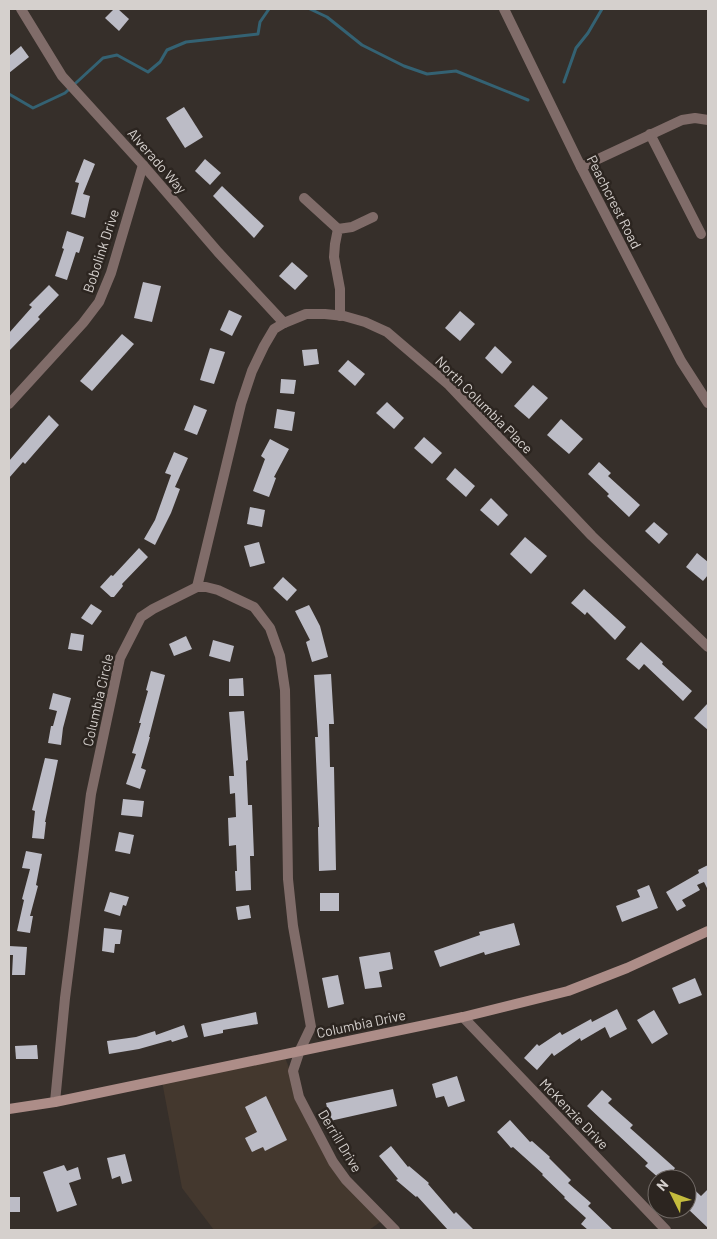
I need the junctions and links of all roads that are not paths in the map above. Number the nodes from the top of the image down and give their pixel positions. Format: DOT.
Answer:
graph roads {
  1 [pos="21,9"];
  2 [pos="504,9"];
  3 [pos="708,120"];
  4 [pos="650,134"];
  5 [pos="143,165"];
  6 [pos="581,167"];
  7 [pos="304,198"];
  8 [pos="373,217"];
  9 [pos="338,229"];
  10 [pos="701,234"];
  11 [pos="340,316"];
  12 [pos="284,323"];
  13 [pos="708,403"];
  14 [pos="9,404"];
  15 [pos="197,587"];
  16 [pos="708,647"];
  17 [pos="708,931"];
  18 [pos="463,1017"];
  19 [pos="300,1050"];
  20 [pos="56,1102"];
  21 [pos="9,1109"];
  22 [pos="395,1230"];
  23 [pos="666,1230"];
  1 -- 5 [label="street, Alverado Way"];
  2 -- 6 [label="street, Peachcrest Road"];
  3 -- 4 [label="street"];
  4 -- 6 [label="street"];
  4 -- 10 [label="street"];
  5 -- 12 [label="street, Alverado Way"];
  5 -- 14 [label="street, Bobolink Drive"];
  6 -- 13 [label="street, Peachcrest Road"];
  7 -- 9 [label="street"];
  8 -- 9 [label="street"];
  9 -- 11 [label="street"];
  11 -- 12 [label="street, North Columbia Place"];
  11 -- 16 [label="street, North Columbia Place"];
  12 -- 15 [label="street, North Columbia Place"];
  15 -- 19 [label="street"];
  15 -- 20 [label="street, Columbia Circle"];
  17 -- 18 [label="main road, Columbia Drive"];
  18 -- 19 [label="main road, Columbia Drive"];
  18 -- 23 [label="street, McKenzie Drive"];
  19 -- 20 [label="main road, Columbia Drive"];
  19 -- 22 [label="street, Derrill Drive"];
  20 -- 21 [label="main road, Columbia Drive"];
}
